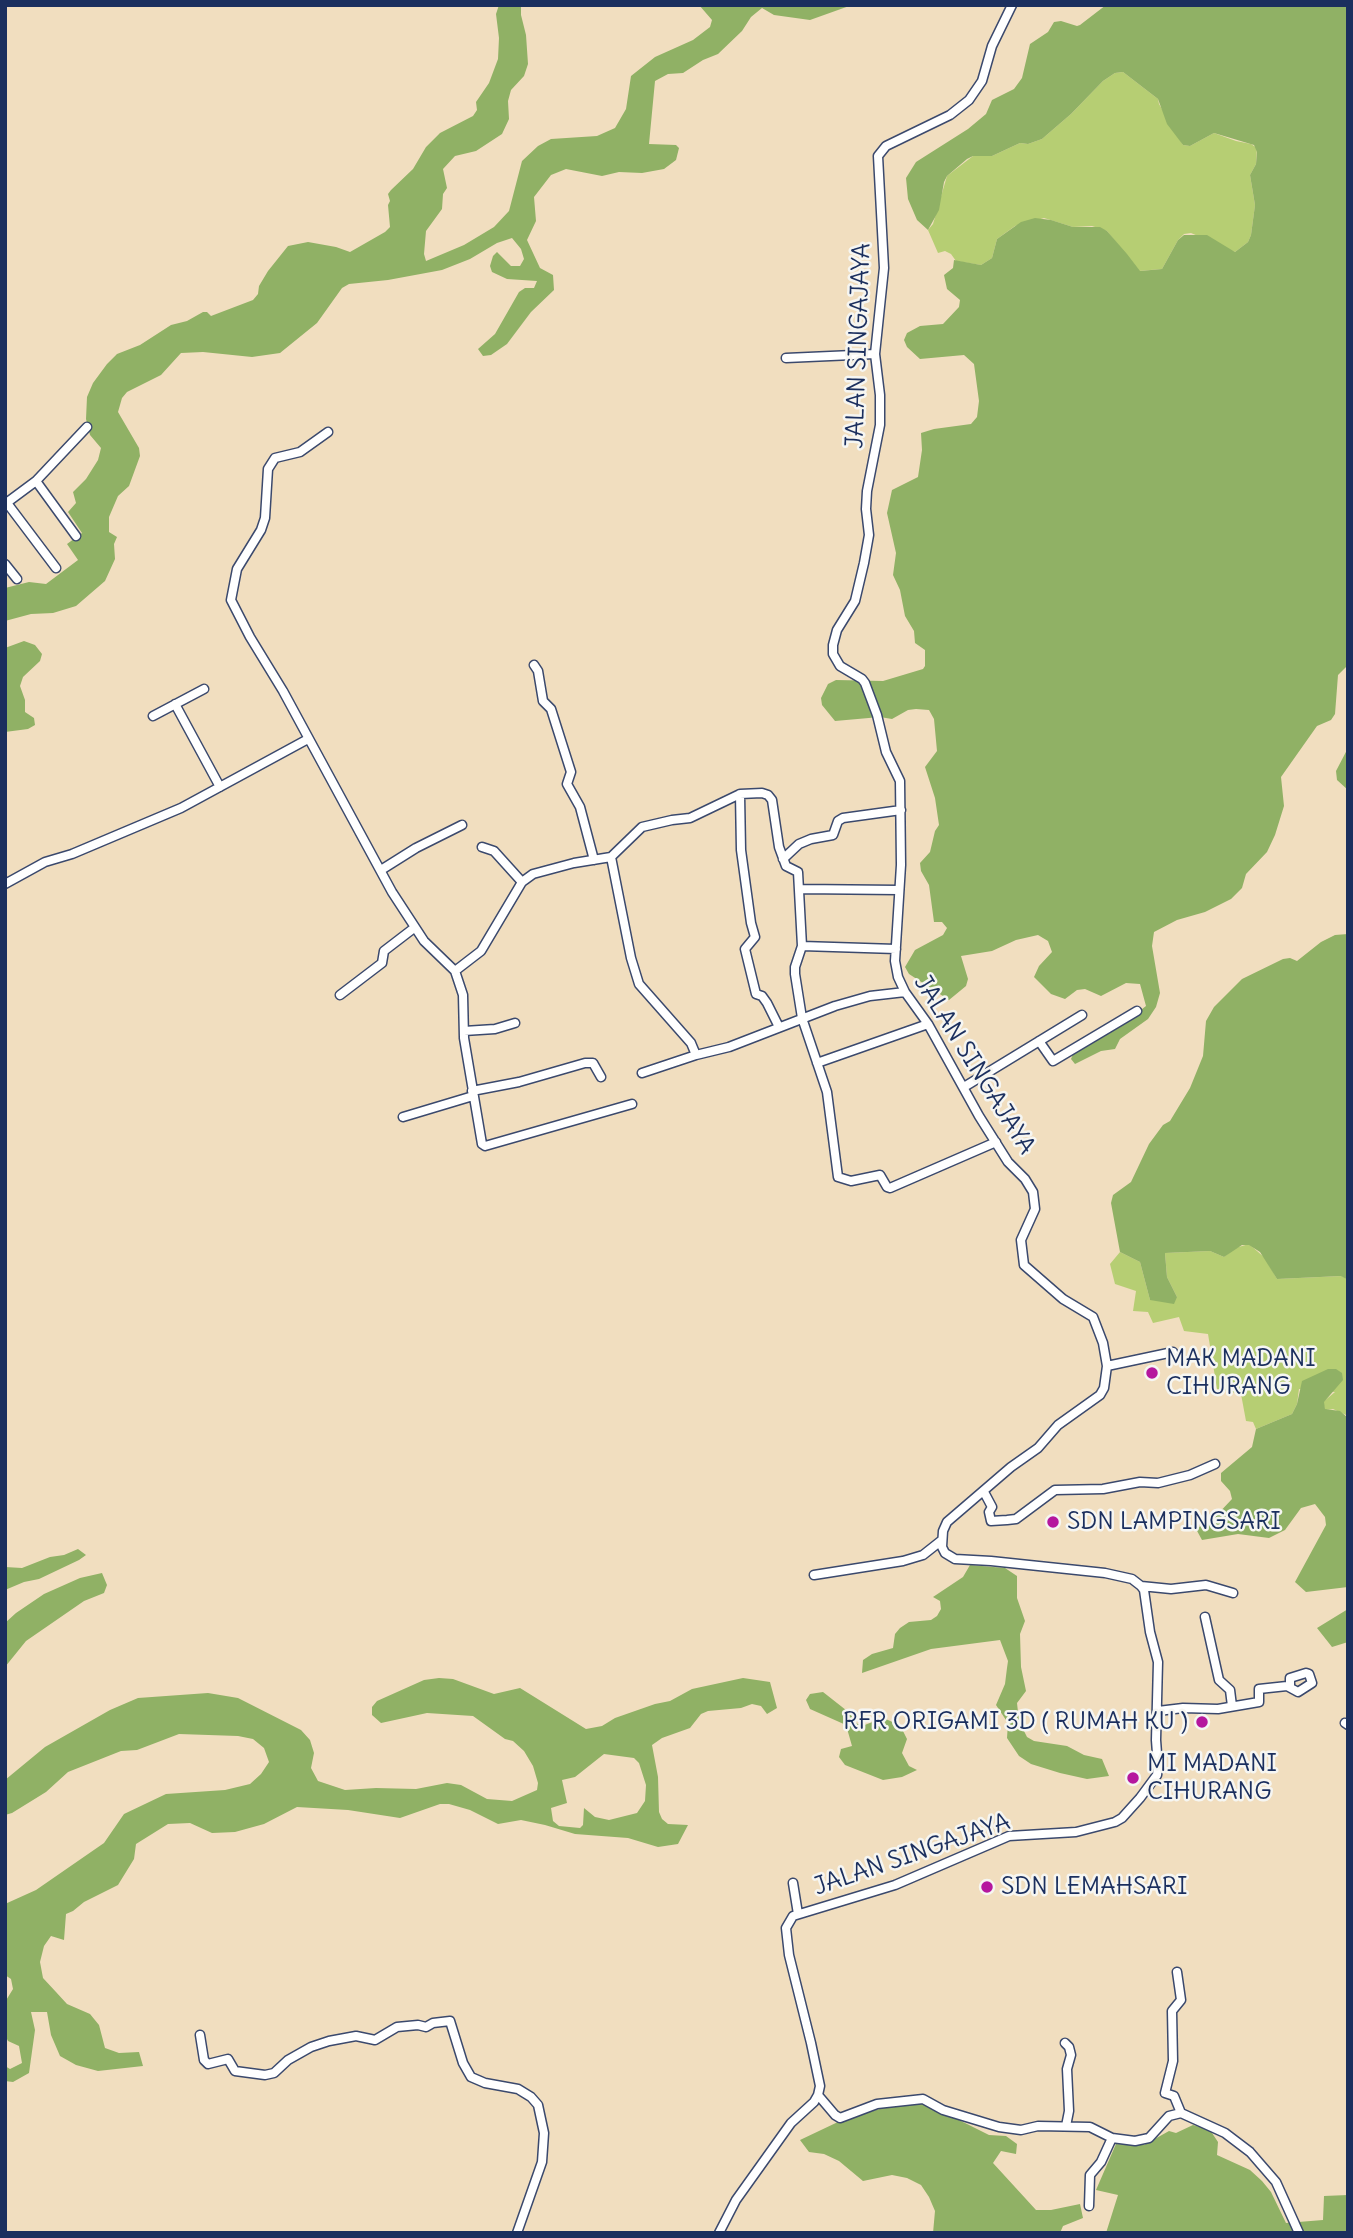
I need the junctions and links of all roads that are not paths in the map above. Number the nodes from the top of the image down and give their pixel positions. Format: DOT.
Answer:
graph roads {
  1 [pos="1012,5"];
  2 [pos="875,355"];
  3 [pos="786,358"];
  4 [pos="87,427"];
  5 [pos="328,432"];
  6 [pos="36,481"];
  7 [pos="6,503"];
  8 [pos="76,536"];
  9 [pos="5,564"];
  10 [pos="56,568"];
  11 [pos="17,579"];
  12 [pos="534,665"];
  13 [pos="204,689"];
  14 [pos="175,704"];
  15 [pos="153,716"];
  16 [pos="308,739"];
  17 [pos="220,787"];
  18 [pos="740,794"];
  19 [pos="901,810"];
  20 [pos="462,825"];
  21 [pos="482,847"];
  22 [pos="611,858"];
  23 [pos="783,859"];
  24 [pos="594,860"];
  25 [pos="381,870"];
  26 [pos="522,882"];
  27 [pos="5,884"];
  28 [pos="800,889"];
  29 [pos="899,890"];
  30 [pos="414,928"];
  31 [pos="802,946"];
  32 [pos="896,949"];
  33 [pos="455,971"];
  34 [pos="905,992"];
  35 [pos="340,995"];
  36 [pos="1137,1012"];
  37 [pos="1082,1015"];
  38 [pos="802,1018"];
  39 [pos="516,1023"];
  40 [pos="928,1024"];
  41 [pos="779,1027"];
  42 [pos="464,1031"];
  43 [pos="1039,1041"];
  44 [pos="696,1055"];
  45 [pos="817,1063"];
  46 [pos="642,1073"];
  47 [pos="601,1077"];
  48 [pos="964,1087"];
  49 [pos="472,1094"];
  50 [pos="632,1104"];
  51 [pos="403,1117"];
  52 [pos="996,1142"];
  53 [pos="1173,1352"];
  54 [pos="1107,1366"];
  55 [pos="1215,1464"];
  56 [pos="984,1492"];
  57 [pos="942,1540"];
  58 [pos="814,1575"];
  59 [pos="1141,1586"];
  60 [pos="1233,1593"];
  61 [pos="1205,1617"];
  62 [pos="1290,1687"];
  63 [pos="1232,1706"];
  64 [pos="1158,1712"];
  65 [pos="793,1883"];
  66 [pos="798,1914"];
  67 [pos="1177,1972"];
  68 [pos="200,2035"];
  69 [pos="1065,2043"];
  70 [pos="818,2095"];
  71 [pos="1181,2113"];
  72 [pos="1066,2126"];
  73 [pos="1112,2138"];
  74 [pos="1089,2206"];
  75 [pos="517,2233"];
  76 [pos="719,2233"];
  77 [pos="1299,2233"];
  1 -- 2 [label="street, JALAN SINGAJAYA"];
  2 -- 3 [label="street"];
  2 -- 19 [label="street, JALAN SINGAJAYA"];
  4 -- 6 [label="street"];
  5 -- 16 [label="street"];
  6 -- 7 [label="street"];
  6 -- 8 [label="street"];
  7 -- 10 [label="street"];
  9 -- 11 [label="street"];
  12 -- 24 [label="street"];
  13 -- 14 [label="street"];
  14 -- 15 [label="street"];
  14 -- 17 [label="street"];
  16 -- 17 [label="street"];
  16 -- 25 [label="street"];
  17 -- 27 [label="street"];
  18 -- 22 [label="street"];
  18 -- 23 [label="street"];
  18 -- 41 [label="street"];
  19 -- 23 [label="street"];
  19 -- 29 [label="street, JALAN SINGAJAYA"];
  20 -- 25 [label="street"];
  21 -- 26 [label="street"];
  22 -- 24 [label="street"];
  22 -- 44 [label="street"];
  23 -- 28 [label="street"];
  24 -- 26 [label="street"];
  25 -- 30 [label="street"];
  26 -- 33 [label="street"];
  28 -- 29 [label="street"];
  28 -- 31 [label="street"];
  29 -- 32 [label="street, JALAN SINGAJAYA"];
  30 -- 33 [label="street"];
  30 -- 35 [label="street"];
  31 -- 32 [label="street"];
  31 -- 38 [label="street"];
  32 -- 34 [label="street, JALAN SINGAJAYA"];
  33 -- 42 [label="street"];
  34 -- 38 [label="street"];
  34 -- 40 [label="street, JALAN SINGAJAYA"];
  36 -- 43 [label="street"];
  37 -- 43 [label="street"];
  38 -- 41 [label="street"];
  38 -- 45 [label="street"];
  39 -- 42 [label="street"];
  40 -- 45 [label="street"];
  40 -- 48 [label="street, JALAN SINGAJAYA"];
  41 -- 44 [label="street"];
  42 -- 49 [label="street"];
  43 -- 48 [label="street"];
  44 -- 46 [label="street"];
  45 -- 52 [label="street"];
  47 -- 49 [label="street"];
  48 -- 52 [label="street, JALAN SINGAJAYA"];
  49 -- 50 [label="street"];
  49 -- 51 [label="street"];
  52 -- 54 [label="street, JALAN SINGAJAYA"];
  53 -- 54 [label="street"];
  54 -- 56 [label="street"];
  55 -- 56 [label="street"];
  56 -- 57 [label="street"];
  57 -- 58 [label="street"];
  57 -- 59 [label="street"];
  59 -- 60 [label="street"];
  59 -- 64 [label="street, JALAN SINGAJAYA"];
  61 -- 63 [label="street"];
  62 -- 63 [label="street"];
  63 -- 64 [label="street"];
  64 -- 66 [label="street, JALAN SINGAJAYA"];
  65 -- 66 [label="street"];
  66 -- 70 [label="street, JALAN SINGAJAYA"];
  67 -- 71 [label="street"];
  68 -- 75 [label="street"];
  69 -- 72 [label="street"];
  70 -- 72 [label="street"];
  70 -- 76 [label="street"];
  71 -- 73 [label="street"];
  71 -- 77 [label="street"];
  72 -- 73 [label="street"];
  73 -- 74 [label="street"];
}
